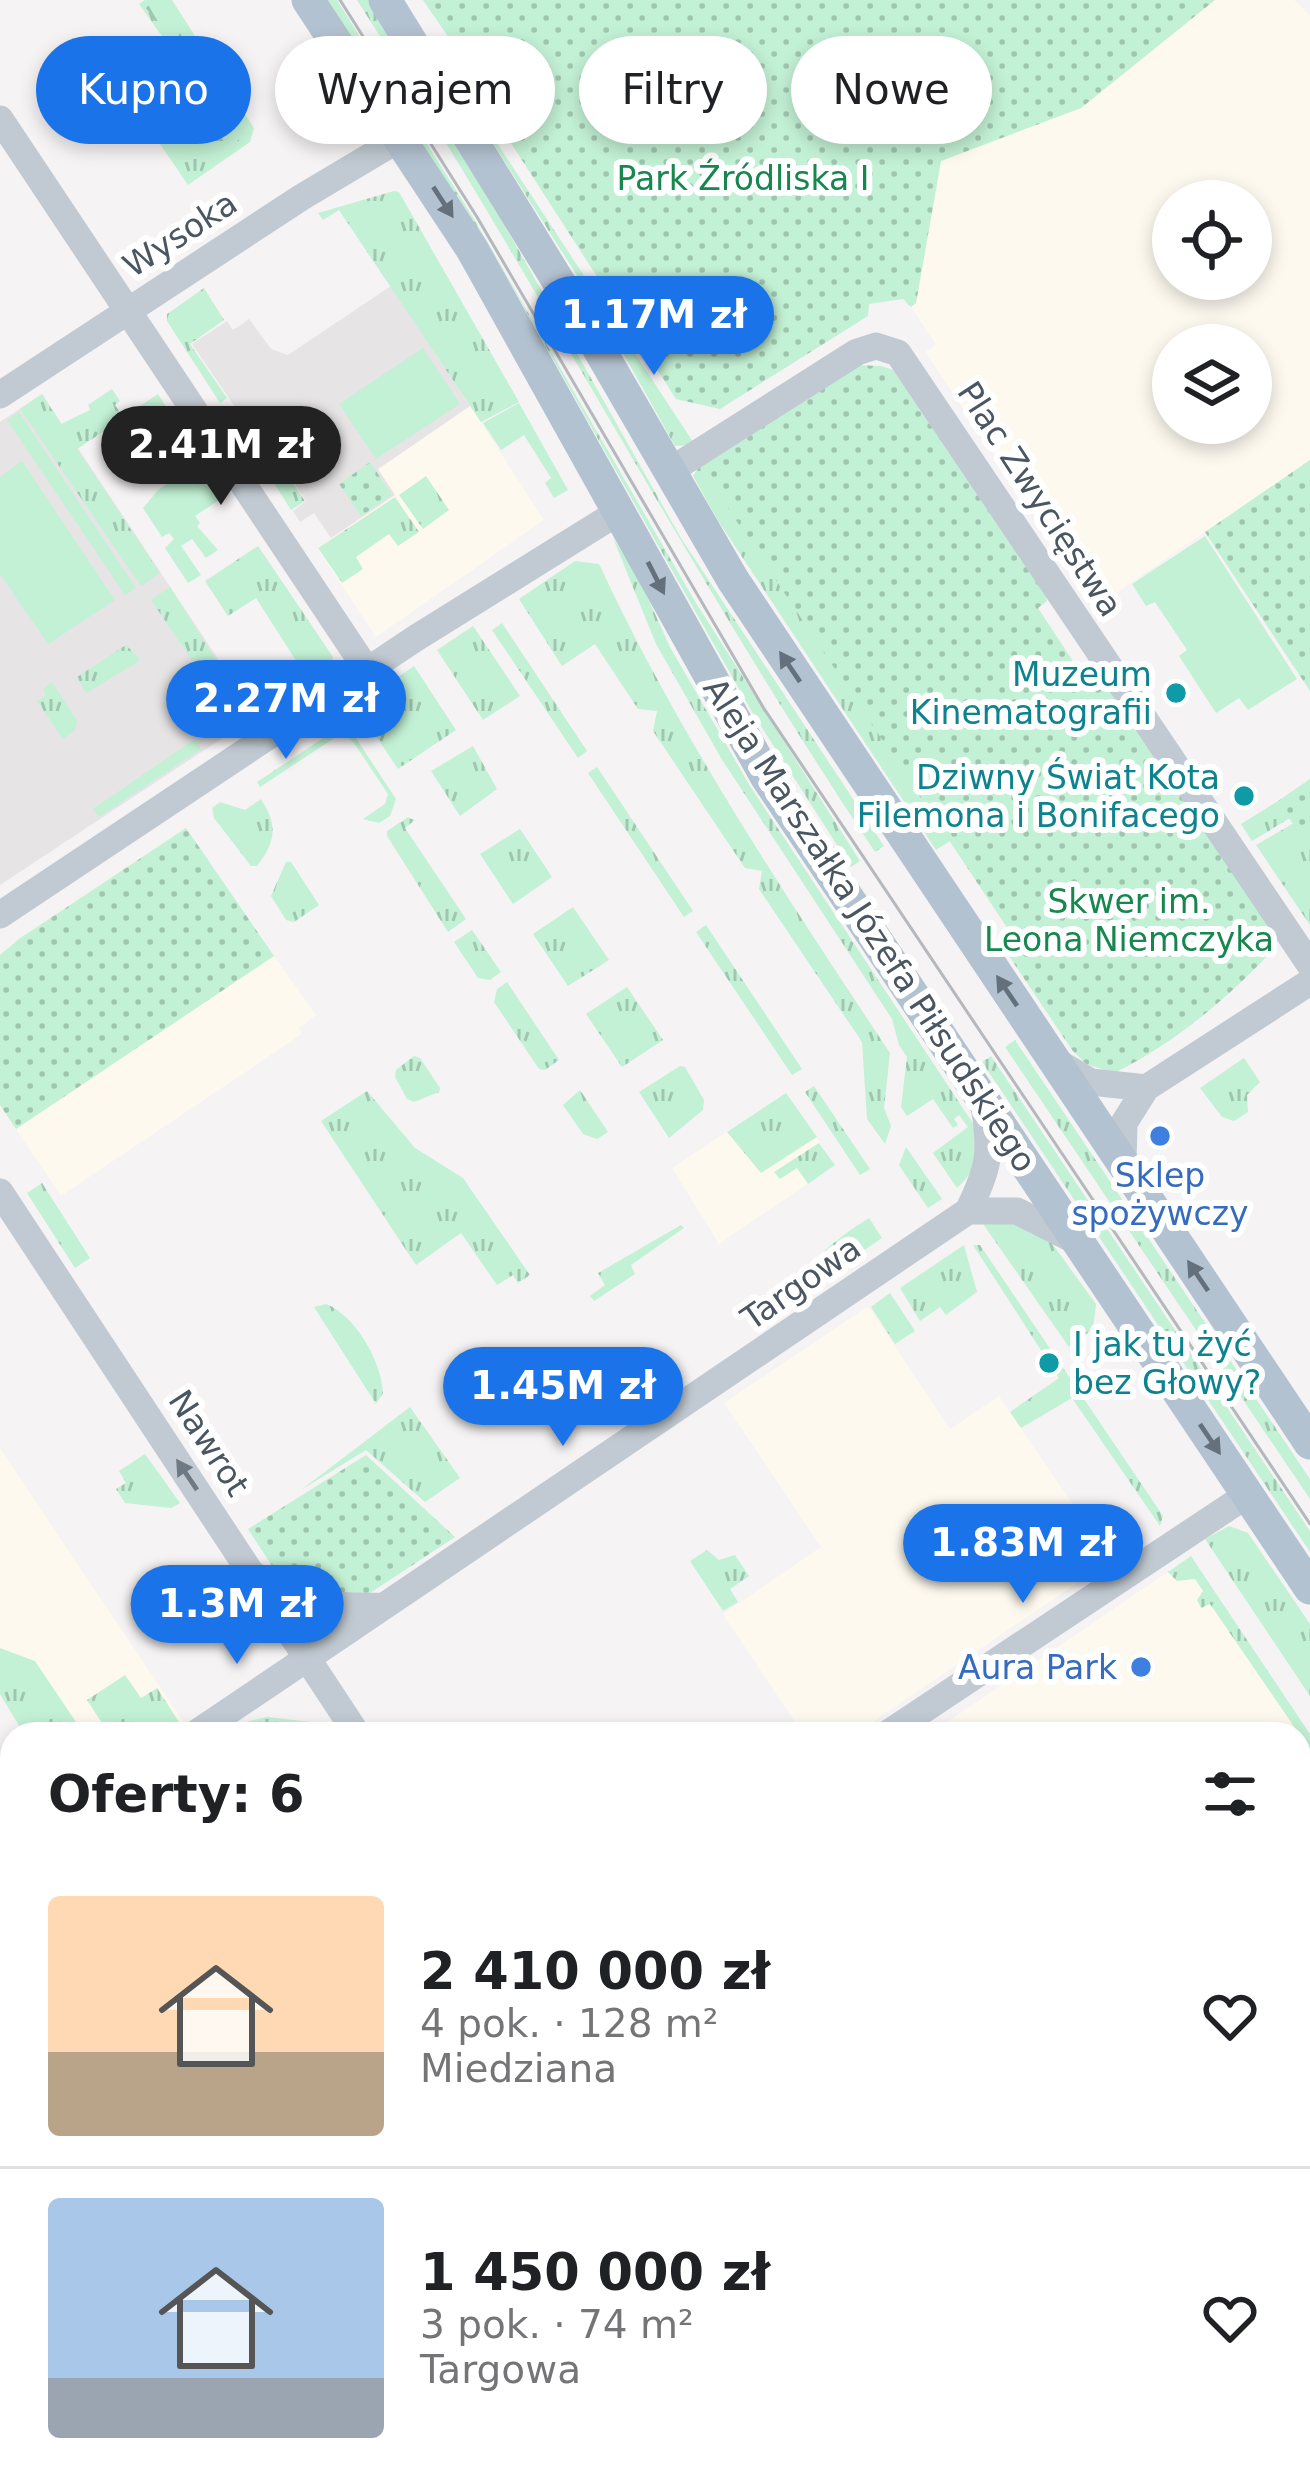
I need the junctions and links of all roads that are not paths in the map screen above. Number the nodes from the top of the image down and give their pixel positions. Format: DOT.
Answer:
graph roads {
  1 [pos="308,0"];
  2 [pos="386,0"];
  3 [pos="332,36"];
  4 [pos="0,118"];
  5 [pos="391,144"];
  6 [pos="404,144"];
  7 [pos="128,310"];
  8 [pos="0,395"];
  9 [pos="668,472"];
  10 [pos="620,511"];
  11 [pos="367,670"];
  12 [pos="0,915"];
  13 [pos="1310,965"];
  14 [pos="1310,982"];
  15 [pos="1052,1059"];
  16 [pos="1145,1088"];
  17 [pos="983,1102"];
  18 [pos="1124,1164"];
  19 [pos="0,1192"];
  20 [pos="968,1211"];
  21 [pos="1078,1242"];
  22 [pos="1310,1442"];
  23 [pos="1247,1495"];
  24 [pos="251,1573"];
  25 [pos="1310,1588"];
  26 [pos="385,1606"];
  27 [pos="306,1658"];
  28 [pos="212,1722"];
  29 [pos="348,1722"];
  30 [pos="905,1722"];
  1 -- 3 [label="main road, Aleja Marszałka Józefa Piłsudskiego"];
  2 -- 9 [label="main road"];
  4 -- 7 [label="street"];
  5 -- 7 [label="street, Wysoka"];
  6 -- 10 [label="main road, Aleja Marszałka Józefa Piłsudskiego, one-way"];
  7 -- 8 [label="street, Wysoka"];
  7 -- 11 [label="street"];
  9 -- 13 [label="street, Plac Zwycięstwa"];
  15 -- 9 [label="main road, one-way"];
  10 -- 11 [label="street"];
  10 -- 17 [label="main road, Aleja Marszałka Józefa Piłsudskiego, one-way"];
  11 -- 12 [label="street"];
  14 -- 16 [label="street"];
  15 -- 16 [label="street"];
  15 -- 18 [label="main road"];
  16 -- 18 [label="street"];
  17 -- 20 [label="street"];
  17 -- 21 [label="main road, Aleja Marszałka Józefa Piłsudskiego"];
  22 -- 18 [label="main road, one-way"];
  24 -- 19 [label="street, Nawrot, one-way"];
  20 -- 21 [label="street"];
  20 -- 26 [label="street, Targowa"];
  21 -- 23 [label="main road, Aleja Marszałka Józefa Piłsudskiego, one-way"];
  23 -- 25 [label="main road, Aleja Marszałka Józefa Piłsudskiego"];
  23 -- 30 [label="street"];
  24 -- 26 [label="street"];
  24 -- 27 [label="street, Nawrot"];
  26 -- 27 [label="street, Targowa"];
  27 -- 28 [label="street, Targowa"];
  27 -- 29 [label="street, Nawrot"];
}
